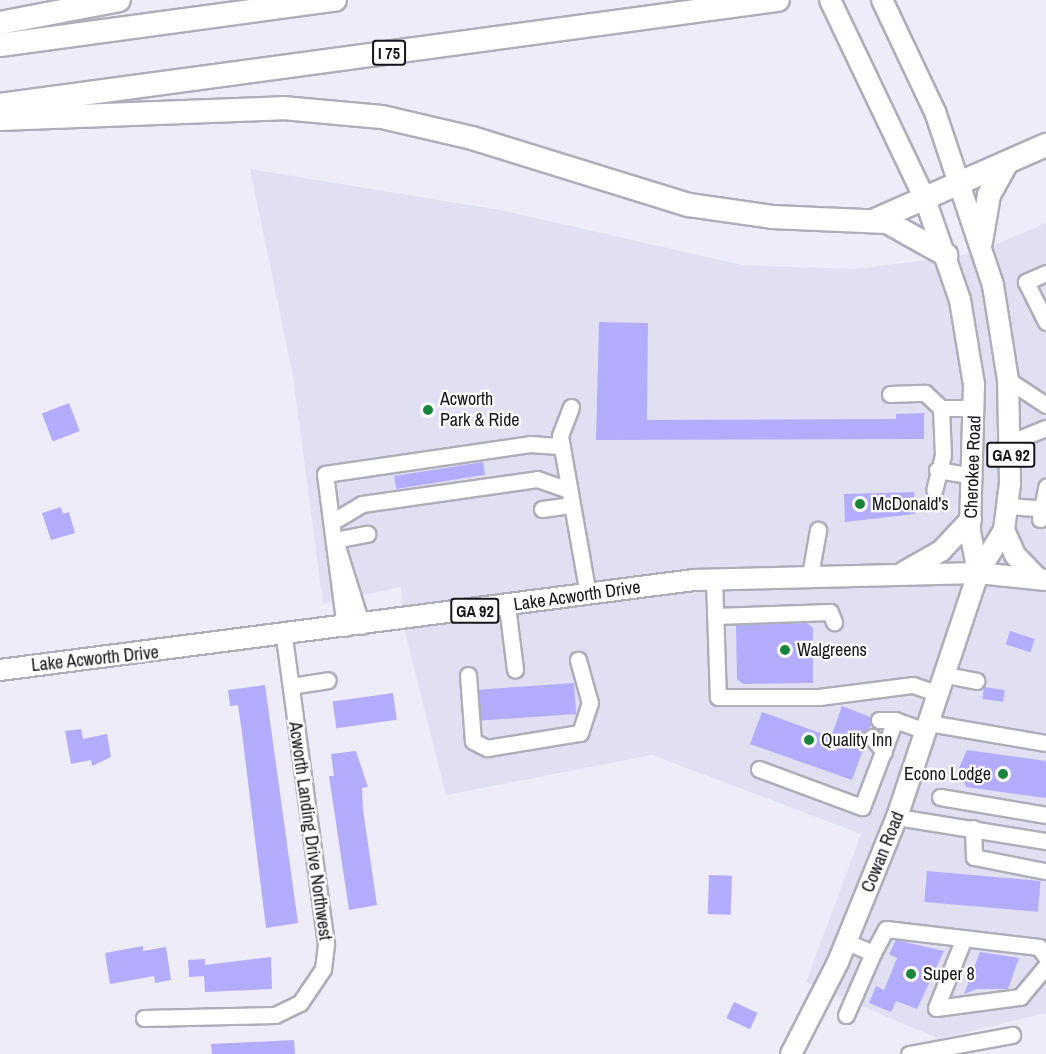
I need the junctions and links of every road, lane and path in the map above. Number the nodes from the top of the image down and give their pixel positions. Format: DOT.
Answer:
graph roads {
  1 [pos="119,0"];
  2 [pos="335,0"];
  3 [pos="778,0"];
  4 [pos="830,0"];
  5 [pos="882,0"];
  6 [pos="0,23"];
  7 [pos="0,45"];
  8 [pos="0,105"];
  9 [pos="0,118"];
  10 [pos="1046,145"];
  11 [pos="1008,163"];
  12 [pos="961,181"];
  13 [pos="925,199"];
  14 [pos="875,220"];
  15 [pos="981,242"];
  16 [pos="946,255"];
  17 [pos="1046,273"];
  18 [pos="1040,295"];
  19 [pos="1044,315"];
  20 [pos="1008,380"];
  21 [pos="890,393"];
  22 [pos="1046,405"];
  23 [pos="571,407"];
  24 [pos="941,408"];
  25 [pos="975,408"];
  26 [pos="1046,428"];
  27 [pos="1011,442"];
  28 [pos="562,446"];
  29 [pos="937,470"];
  30 [pos="974,476"];
  31 [pos="1046,487"];
  32 [pos="934,490"];
  33 [pos="570,498"];
  34 [pos="1007,506"];
  35 [pos="542,509"];
  36 [pos="971,519"];
  37 [pos="332,522"];
  38 [pos="818,530"];
  39 [pos="1004,530"];
  40 [pos="367,534"];
  41 [pos="335,540"];
  42 [pos="978,573"];
  43 [pos="902,574"];
  44 [pos="810,575"];
  45 [pos="714,579"];
  46 [pos="1042,579"];
  47 [pos="588,594"];
  48 [pos="507,606"];
  49 [pos="715,616"];
  50 [pos="834,621"];
  51 [pos="353,627"];
  52 [pos="284,636"];
  53 [pos="578,662"];
  54 [pos="515,669"];
  55 [pos="0,670"];
  56 [pos="468,675"];
  57 [pos="946,675"];
  58 [pos="328,680"];
  59 [pos="976,681"];
  60 [pos="291,686"];
  61 [pos="939,694"];
  62 [pos="879,720"];
  63 [pos="895,720"];
  64 [pos="928,727"];
  65 [pos="872,737"];
  66 [pos="1046,743"];
  67 [pos="884,752"];
  68 [pos="759,769"];
  69 [pos="940,797"];
  70 [pos="967,801"];
  71 [pos="1046,814"];
  72 [pos="897,817"];
  73 [pos="967,827"];
  74 [pos="1046,841"];
  75 [pos="1045,871"];
  76 [pos="964,938"];
  77 [pos="846,942"];
  78 [pos="873,953"];
  79 [pos="1046,957"];
  80 [pos="1046,966"];
  81 [pos="846,1015"];
  82 [pos="144,1018"];
  83 [pos="1012,1035"];
  84 [pos="791,1054"];
  85 [pos="909,1054"];
  1 -- 6 [label="highway"];
  2 -- 7 [label="highway"];
  3 -- 8 [label="highway, I 75"];
  4 -- 13 [label="main road, Cherokee Road / GA 92"];
  5 -- 12 [label="main road, Cherokee Road / GA 92"];
  9 -- 14 [label="highway"];
  10 -- 11 [label="highway"];
  11 -- 12 [label="highway"];
  11 -- 15 [label="highway"];
  12 -- 13 [label="highway"];
  12 -- 15 [label="main road, Cherokee Road / GA 92"];
  13 -- 14 [label="highway"];
  13 -- 16 [label="main road, Cherokee Road / GA 92"];
  14 -- 16 [label="highway"];
  15 -- 20 [label="main road, Cherokee Road / GA 92"];
  16 -- 25 [label="main road, Cherokee Road / GA 92"];
  17 -- 18 [label="street"];
  18 -- 19 [label="street"];
  20 -- 22 [label="street"];
  20 -- 27 [label="main road, Cherokee Road / GA 92"];
  21 -- 24 [label="street"];
  23 -- 28 [label="street"];
  24 -- 25 [label="street"];
  24 -- 29 [label="street"];
  25 -- 30 [label="main road, Cherokee Road / GA 92"];
  26 -- 27 [label="street"];
  27 -- 34 [label="main road, Cherokee Road / GA 92"];
  28 -- 33 [label="street"];
  28 -- 37 [label="street"];
  29 -- 30 [label="street"];
  29 -- 32 [label="street"];
  30 -- 36 [label="main road, Cherokee Road / GA 92"];
  31 -- 34 [label="street"];
  33 -- 35 [label="street"];
  33 -- 37 [label="street"];
  33 -- 47 [label="street"];
  34 -- 39 [label="main road, Cherokee Road / GA 92"];
  36 -- 42 [label="main road, Cherokee Road / GA 92"];
  36 -- 43 [label="main road"];
  37 -- 41 [label="street"];
  38 -- 44 [label="street"];
  39 -- 42 [label="main road, Cherokee Road / GA 92"];
  39 -- 46 [label="main road"];
  40 -- 41 [label="street"];
  41 -- 51 [label="street"];
  42 -- 43 [label="main road, Lake Acworth Drive / GA 92"];
  42 -- 46 [label="main road, Lake Acworth Drive"];
  42 -- 57 [label="main road, Cowan Road"];
  43 -- 44 [label="main road, Lake Acworth Drive / GA 92"];
  44 -- 45 [label="main road, Lake Acworth Drive / GA 92"];
  45 -- 47 [label="main road, Lake Acworth Drive / GA 92"];
  45 -- 49 [label="street"];
  47 -- 48 [label="main road, Lake Acworth Drive / GA 92"];
  48 -- 51 [label="main road, Lake Acworth Drive / GA 92"];
  48 -- 54 [label="street"];
  49 -- 50 [label="street"];
  49 -- 61 [label="street"];
  51 -- 52 [label="main road, Lake Acworth Drive / GA 92"];
  52 -- 55 [label="main road, Lake Acworth Drive / GA 92"];
  52 -- 60 [label="street, Acworth Landing Drive Northwest"];
  53 -- 56 [label="street"];
  57 -- 59 [label="street"];
  57 -- 61 [label="main road, Cowan Road"];
  58 -- 60 [label="street"];
  60 -- 82 [label="street, Acworth Landing Drive Northwest"];
  61 -- 64 [label="main road, Cowan Road"];
  62 -- 63 [label="street"];
  63 -- 64 [label="street"];
  63 -- 67 [label="street"];
  64 -- 66 [label="street"];
  64 -- 72 [label="main road, Cowan Road"];
  65 -- 67 [label="street"];
  67 -- 68 [label="street"];
  69 -- 70 [label="street"];
  70 -- 71 [label="street"];
  70 -- 73 [label="street"];
  72 -- 73 [label="street"];
  72 -- 77 [label="main road, Cowan Road"];
  73 -- 74 [label="street"];
  73 -- 75 [label="street"];
  76 -- 78 [label="street"];
  76 -- 79 [label="street"];
  76 -- 80 [label="street"];
  77 -- 78 [label="street"];
  77 -- 84 [label="main road, Cowan Road"];
  78 -- 81 [label="street"];
  83 -- 85 [label="street"];
}
